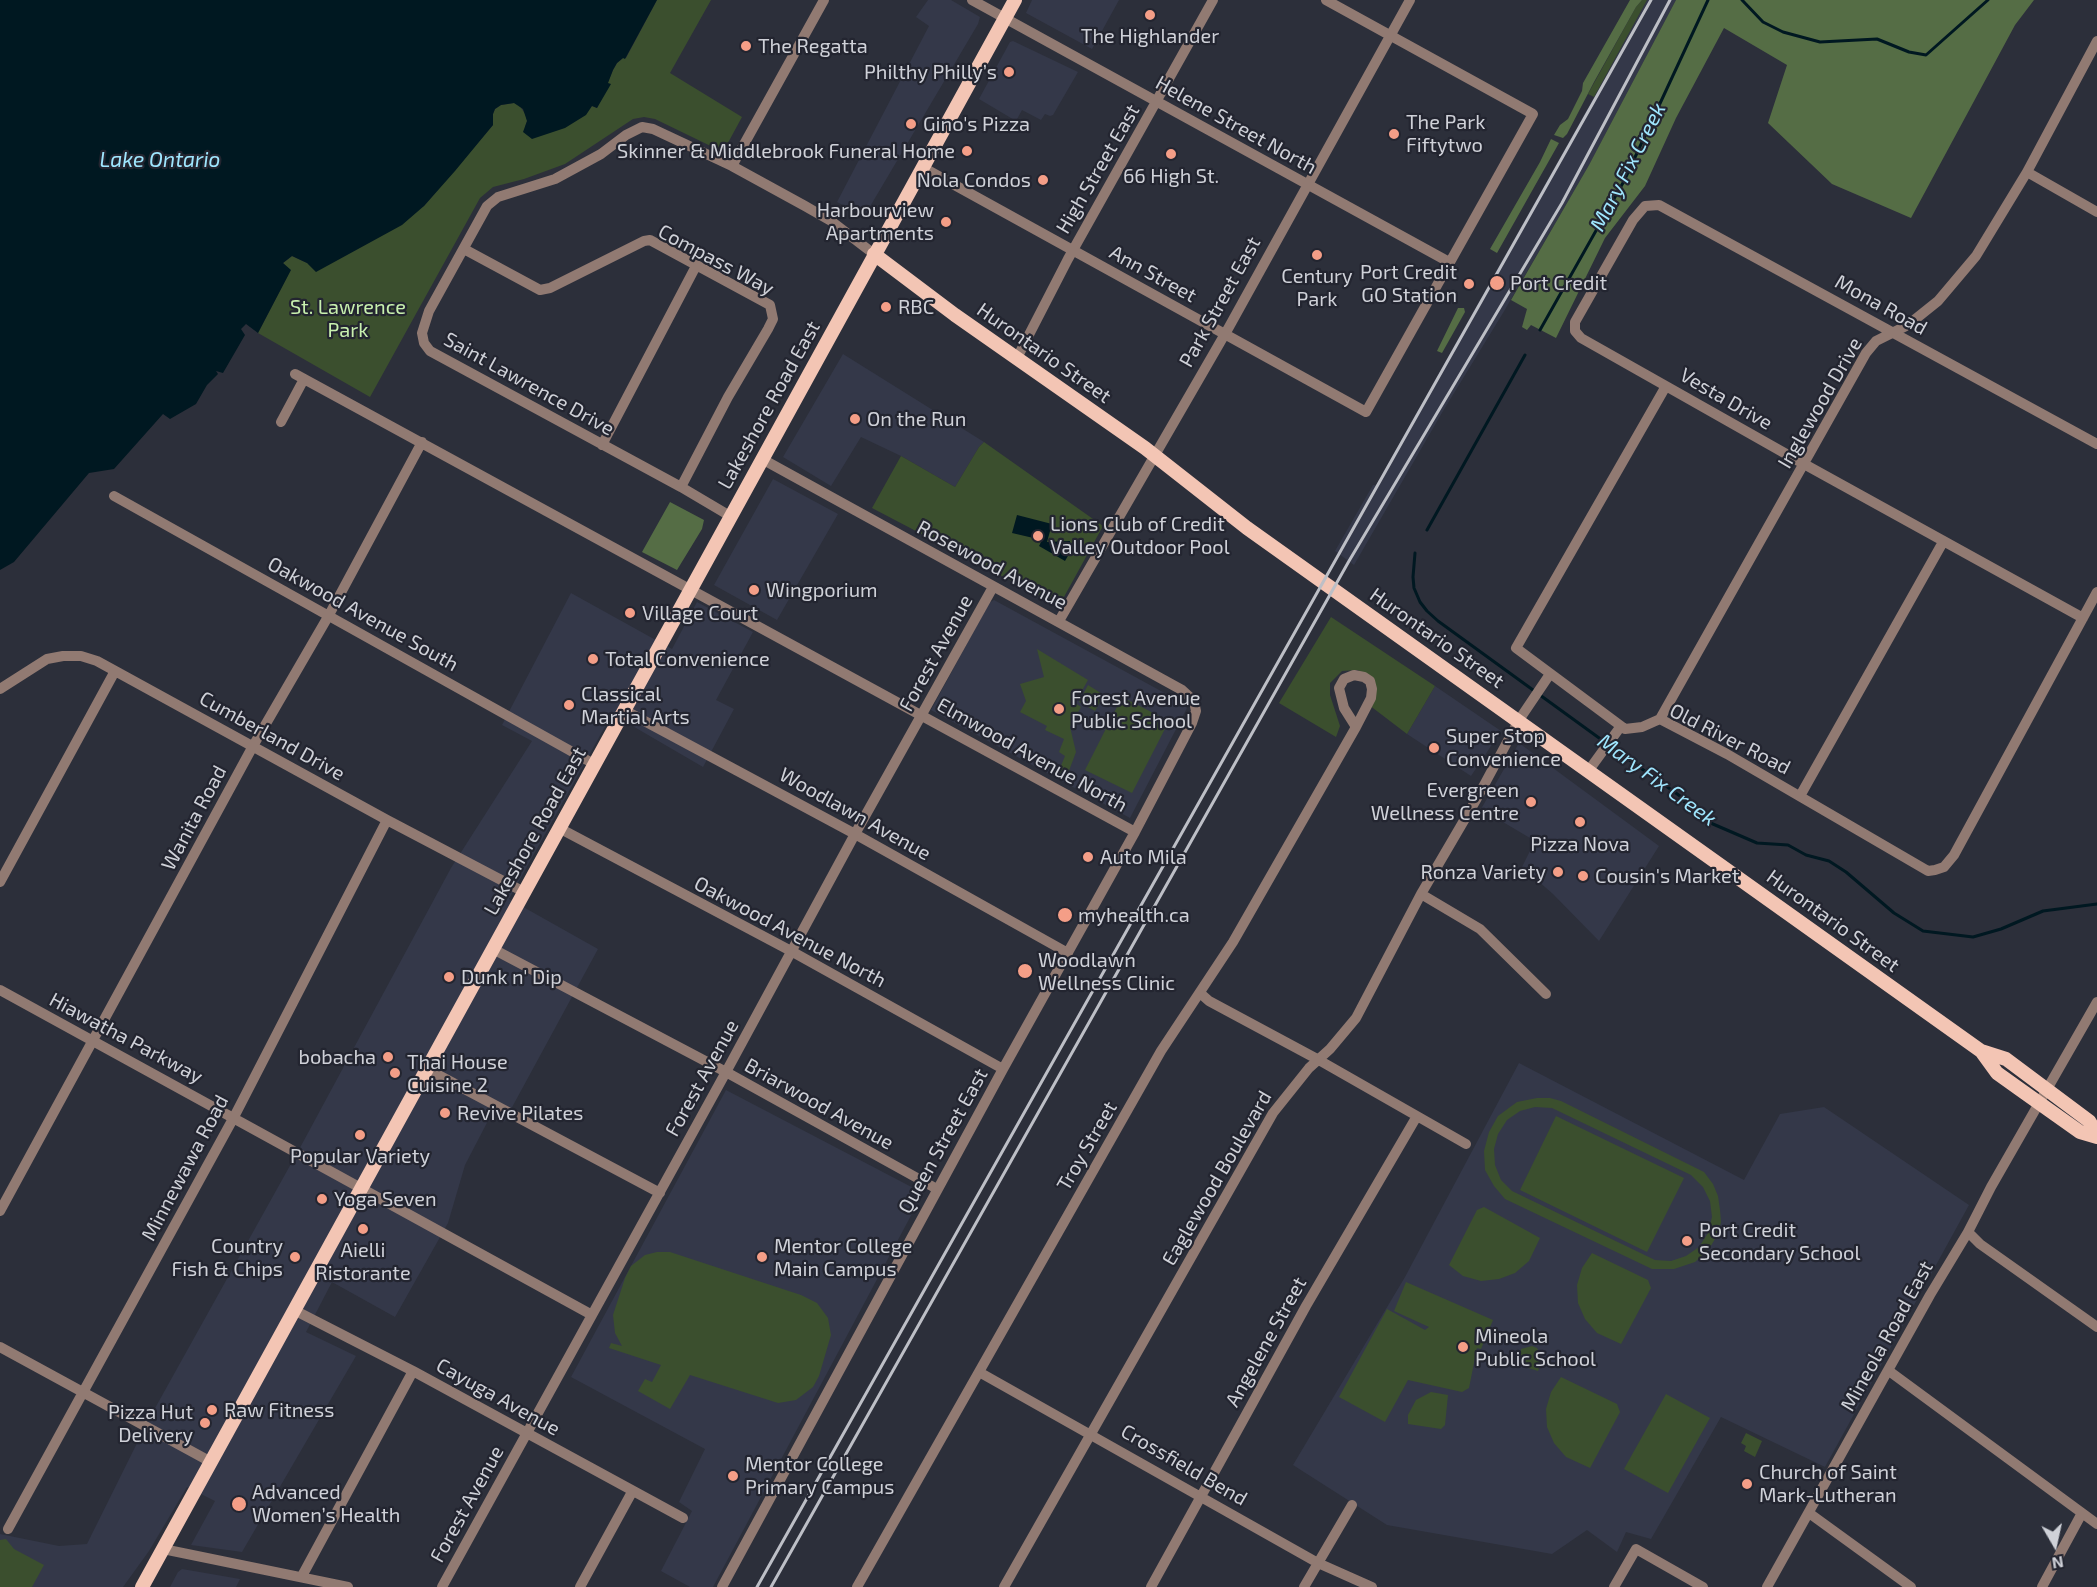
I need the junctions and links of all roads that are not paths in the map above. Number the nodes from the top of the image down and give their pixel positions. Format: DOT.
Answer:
graph roads {
  1 [pos="824,0"];
  2 [pos="972,0"];
  3 [pos="1015,0"];
  4 [pos="1213,0"];
  5 [pos="1326,0"];
  6 [pos="1410,0"];
  7 [pos="1005,18"];
  8 [pos="1391,36"];
  9 [pos="2097,41"];
  10 [pos="1157,102"];
  11 [pos="732,166"];
  12 [pos="922,167"];
  13 [pos="2027,172"];
  14 [pos="1308,185"];
  15 [pos="1645,206"];
  16 [pos="2097,212"];
  17 [pos="464,249"];
  18 [pos="1073,250"];
  19 [pos="874,254"];
  20 [pos="1449,262"];
  21 [pos="696,266"];
  22 [pos="1893,332"];
  23 [pos="1224,334"];
  24 [pos="1017,358"];
  25 [pos="1666,386"];
  26 [pos="281,422"];
  27 [pos="422,442"];
  28 [pos="2097,444"];
  29 [pos="602,445"];
  30 [pos="1155,456"];
  31 [pos="762,459"];
  32 [pos="1805,464"];
  33 [pos="681,487"];
  34 [pos="114,496"];
  35 [pos="730,516"];
  36 [pos="1943,542"];
  37 [pos="993,587"];
  38 [pos="690,590"];
  39 [pos="2097,592"];
  40 [pos="329,615"];
  41 [pos="2082,618"];
  42 [pos="1059,621"];
  43 [pos="115,671"];
  44 [pos="1550,674"];
  45 [pos="0,689"];
  46 [pos="624,710"];
  47 [pos="1196,711"];
  48 [pos="922,716"];
  49 [pos="1660,719"];
  50 [pos="1519,720"];
  51 [pos="1621,726"];
  52 [pos="1356,727"];
  53 [pos="253,746"];
  54 [pos="594,764"];
  55 [pos="1589,770"];
  56 [pos="1800,796"];
  57 [pos="387,820"];
  58 [pos="559,828"];
  59 [pos="1135,832"];
  60 [pos="855,834"];
  61 [pos="0,882"];
  62 [pos="524,892"];
  63 [pos="1421,894"];
  64 [pos="493,949"];
  65 [pos="790,951"];
  66 [pos="1068,952"];
  67 [pos="0,990"];
  68 [pos="1200,993"];
  69 [pos="1546,994"];
  70 [pos="2097,1002"];
  71 [pos="94,1041"];
  72 [pos="1981,1051"];
  73 [pos="1317,1059"];
  74 [pos="427,1069"];
  75 [pos="1003,1069"];
  76 [pos="726,1072"];
  77 [pos="2047,1090"];
  78 [pos="2039,1103"];
  79 [pos="1417,1116"];
  80 [pos="234,1117"];
  81 [pos="2097,1135"];
  82 [pos="1466,1144"];
  83 [pos="361,1189"];
  84 [pos="937,1189"];
  85 [pos="660,1193"];
  86 [pos="0,1211"];
  87 [pos="1968,1232"];
  88 [pos="294,1310"];
  89 [pos="592,1315"];
  90 [pos="2097,1327"];
  91 [pos="0,1347"];
  92 [pos="413,1371"];
  93 [pos="1889,1371"];
  94 [pos="979,1372"];
  95 [pos="83,1393"];
  96 [pos="1091,1433"];
  97 [pos="527,1434"];
  98 [pos="211,1462"];
  99 [pos="632,1492"];
  100 [pos="1202,1496"];
  101 [pos="1352,1505"];
  102 [pos="1809,1513"];
  103 [pos="2082,1513"];
  104 [pos="683,1518"];
  105 [pos="2097,1524"];
  106 [pos="8,1528"];
  107 [pos="163,1549"];
  108 [pos="1318,1563"];
  109 [pos="302,1576"];
  110 [pos="142,1587"];
  111 [pos="348,1587"];
  112 [pos="442,1587"];
  113 [pos="580,1587"];
  114 [pos="722,1587"];
  115 [pos="857,1587"];
  116 [pos="1004,1587"];
  117 [pos="1151,1587"];
  118 [pos="1305,1587"];
  119 [pos="1372,1587"];
  120 [pos="1614,1587"];
  121 [pos="1703,1587"];
  122 [pos="1767,1587"];
  123 [pos="1911,1587"];
  124 [pos="2042,1587"];
  1 -- 11 [label="street"];
  2 -- 7 [label="street, Helene Street North"];
  3 -- 7 [label="main road, Lakeshore Road East"];
  4 -- 10 [label="street, High Street East"];
  5 -- 8 [label="street"];
  6 -- 8 [label="street, Park Street East"];
  7 -- 10 [label="street, Helene Street North"];
  7 -- 12 [label="main road, Lakeshore Road East"];
  8 -- 14 [label="street, Park Street East"];
  8 -- 20 [label="street"];
  9 -- 13 [label="street, Inglewood Drive"];
  10 -- 14 [label="street, Helene Street North"];
  10 -- 18 [label="street, High Street East"];
  11 -- 17 [label="street, Saint Lawrence Drive"];
  11 -- 19 [label="street, Saint Lawrence Drive"];
  12 -- 18 [label="street, Ann Street"];
  12 -- 19 [label="main road, Lakeshore Road East"];
  13 -- 16 [label="street"];
  13 -- 22 [label="street, Inglewood Drive"];
  14 -- 20 [label="street, Helene Street North"];
  14 -- 23 [label="street, Park Street East"];
  15 -- 22 [label="street, Mona Road"];
  15 -- 25 [label="street, Vesta Drive"];
  17 -- 21 [label="street, Compass Way"];
  17 -- 29 [label="street, Saint Lawrence Drive"];
  18 -- 23 [label="street, Ann Street"];
  18 -- 24 [label="street, High Street East"];
  19 -- 24 [label="main road, Hurontario Street"];
  19 -- 31 [label="main road, Lakeshore Road East"];
  20 -- 23 [label="street, Ann Street"];
  21 -- 29 [label="street"];
  21 -- 33 [label="street, Compass Way"];
  22 -- 28 [label="street, Mona Road"];
  22 -- 32 [label="street, Inglewood Drive"];
  23 -- 30 [label="street, Park Street East"];
  24 -- 30 [label="main road, Hurontario Street"];
  25 -- 32 [label="street, Vesta Drive"];
  25 -- 44 [label="street"];
  26 -- 27 [label="street, Elmwood Avenue North"];
  27 -- 38 [label="street, Elmwood Avenue North"];
  27 -- 40 [label="street, Wanita Road"];
  29 -- 33 [label="street, Saint Lawrence Drive"];
  30 -- 42 [label="street, Park Street East"];
  30 -- 50 [label="main road, Hurontario Street"];
  31 -- 35 [label="main road, Lakeshore Road East"];
  31 -- 37 [label="street, Rosewood Avenue"];
  32 -- 36 [label="street, Vesta Drive"];
  32 -- 49 [label="street, Inglewood Drive"];
  33 -- 35 [label="street, Saint Lawrence Drive"];
  34 -- 40 [label="street, Oakwood Avenue South"];
  35 -- 38 [label="main road, Lakeshore Road East"];
  36 -- 41 [label="street, Vesta Drive"];
  36 -- 56 [label="street"];
  37 -- 42 [label="street, Rosewood Avenue"];
  37 -- 48 [label="street, Forest Avenue"];
  38 -- 46 [label="main road, Lakeshore Road East"];
  38 -- 48 [label="street, Elmwood Avenue North"];
  39 -- 41 [label="street"];
  40 -- 53 [label="street, Wanita Road"];
  40 -- 54 [label="street, Oakwood Avenue South"];
  41 -- 56 [label="street, Old River Road"];
  42 -- 47 [label="street, Rosewood Avenue"];
  43 -- 45 [label="street, Cumberland Drive"];
  43 -- 53 [label="street, Cumberland Drive"];
  43 -- 61 [label="street"];
  44 -- 50 [label="street, Eaglewood Boulevard"];
  44 -- 51 [label="street"];
  46 -- 54 [label="main road, Lakeshore Road East"];
  46 -- 60 [label="street, Woodlawn Avenue"];
  47 -- 59 [label="street, Queen Street East"];
  48 -- 59 [label="street, Elmwood Avenue North"];
  48 -- 60 [label="street, Forest Avenue"];
  49 -- 51 [label="street, Old River Road"];
  49 -- 56 [label="street, Old River Road"];
  50 -- 55 [label="main road, Hurontario Street"];
  50 -- 63 [label="street, Eaglewood Boulevard"];
  51 -- 55 [label="street"];
  52 -- 68 [label="street, Troy Street"];
  53 -- 57 [label="street, Cumberland Drive"];
  53 -- 71 [label="street, Wanita Road"];
  54 -- 58 [label="main road, Lakeshore Road East"];
  55 -- 72 [label="main road, Hurontario Street"];
  57 -- 62 [label="street, Cumberland Drive"];
  57 -- 80 [label="street, Minnewawa Road"];
  58 -- 62 [label="main road, Lakeshore Road East"];
  58 -- 65 [label="street, Oakwood Avenue North"];
  59 -- 66 [label="street, Queen Street East"];
  60 -- 65 [label="street, Forest Avenue"];
  60 -- 66 [label="street, Woodlawn Avenue"];
  62 -- 64 [label="main road, Lakeshore Road East"];
  63 -- 69 [label="street"];
  63 -- 73 [label="street, Eaglewood Boulevard"];
  64 -- 74 [label="main road, Lakeshore Road East"];
  64 -- 76 [label="street, Briarwood Avenue"];
  65 -- 75 [label="street, Oakwood Avenue North"];
  65 -- 76 [label="street, Forest Avenue"];
  66 -- 75 [label="street, Queen Street East"];
  67 -- 71 [label="street, Hiawatha Parkway"];
  68 -- 73 [label="street"];
  68 -- 94 [label="street, Troy Street"];
  70 -- 77 [label="street, Mineola Road East"];
  71 -- 80 [label="street, Hiawatha Parkway"];
  71 -- 86 [label="street, Wanita Road"];
  72 -- 77 [label="main road, Hurontario Street"];
  72 -- 78 [label="main road, Hurontario Street"];
  73 -- 79 [label="street"];
  73 -- 96 [label="street, Eaglewood Boulevard"];
  74 -- 83 [label="main road, Lakeshore Road East"];
  74 -- 85 [label="street"];
  75 -- 84 [label="street, Queen Street East"];
  76 -- 84 [label="street, Briarwood Avenue"];
  76 -- 85 [label="street, Forest Avenue"];
  77 -- 78 [label="street, Mineola Road East"];
  77 -- 81 [label="main road, Hurontario Street"];
  78 -- 81 [label="main road, Hurontario Street"];
  78 -- 87 [label="street, Mineola Road East"];
  79 -- 82 [label="street"];
  79 -- 100 [label="street, Angelene Street"];
  80 -- 83 [label="street, Hiawatha Parkway"];
  80 -- 95 [label="street, Minnewawa Road"];
  83 -- 88 [label="main road, Lakeshore Road East"];
  83 -- 89 [label="street, Hiawatha Parkway"];
  84 -- 114 [label="street, Queen Street East"];
  85 -- 89 [label="street, Forest Avenue"];
  87 -- 90 [label="street"];
  87 -- 93 [label="street, Mineola Road East"];
  88 -- 92 [label="street, Cayuga Avenue"];
  88 -- 98 [label="main road, Lakeshore Road East"];
  89 -- 97 [label="street, Forest Avenue"];
  91 -- 95 [label="street"];
  92 -- 97 [label="street, Cayuga Avenue"];
  92 -- 109 [label="street"];
  93 -- 102 [label="street, Mineola Road East"];
  93 -- 103 [label="street"];
  94 -- 96 [label="street, Crossfield Bend"];
  94 -- 115 [label="street, Troy Street"];
  95 -- 98 [label="street"];
  95 -- 106 [label="street, Minnewawa Road"];
  96 -- 100 [label="street, Crossfield Bend"];
  96 -- 116 [label="street, Eaglewood Boulevard"];
  97 -- 99 [label="street, Cayuga Avenue"];
  97 -- 112 [label="street, Forest Avenue"];
  98 -- 107 [label="main road, Lakeshore Road East"];
  99 -- 104 [label="street, Cayuga Avenue"];
  99 -- 113 [label="street"];
  100 -- 108 [label="street, Crossfield Bend"];
  100 -- 117 [label="street, Angelene Street"];
  101 -- 108 [label="street"];
  102 -- 122 [label="street, Mineola Road East"];
  102 -- 123 [label="street"];
  103 -- 105 [label="street"];
  103 -- 124 [label="street"];
  107 -- 109 [label="street"];
  107 -- 110 [label="main road, Lakeshore Road East"];
  108 -- 118 [label="street"];
  108 -- 119 [label="street, Crossfield Bend"];
  109 -- 111 [label="street"];
  120 -- 121 [label="street"];
}
